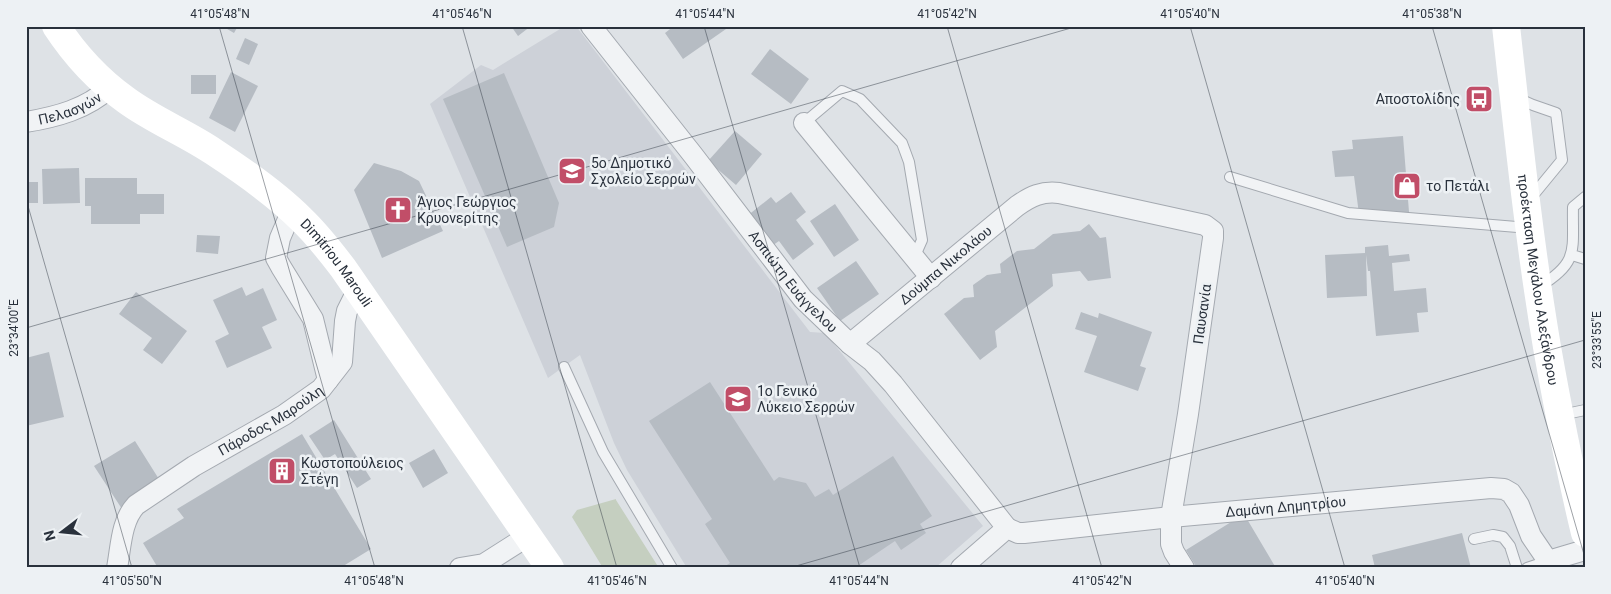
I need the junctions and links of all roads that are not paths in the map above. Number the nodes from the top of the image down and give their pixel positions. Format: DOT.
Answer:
graph roads {
  1 [pos="56,26"];
  2 [pos="591,26"];
  3 [pos="1506,26"];
  4 [pos="109,88"];
  5 [pos="1514,97"];
  6 [pos="26,122"];
  7 [pos="804,123"];
  8 [pos="1230,177"];
  9 [pos="1044,192"];
  10 [pos="1585,197"];
  11 [pos="1527,202"];
  12 [pos="292,210"];
  13 [pos="1531,229"];
  14 [pos="1572,255"];
  15 [pos="914,258"];
  16 [pos="1585,259"];
  17 [pos="931,278"];
  18 [pos="1538,287"];
  19 [pos="360,292"];
  20 [pos="850,344"];
  21 [pos="564,367"];
  22 [pos="328,380"];
  23 [pos="1572,412"];
  24 [pos="1172,517"];
  25 [pos="1007,528"];
  26 [pos="1585,533"];
  27 [pos="528,536"];
  28 [pos="1474,539"];
  29 [pos="1585,550"];
  30 [pos="1548,561"];
  31 [pos="116,568"];
  32 [pos="460,568"];
  33 [pos="550,568"];
  34 [pos="672,568"];
  35 [pos="961,568"];
  36 [pos="1184,568"];
  37 [pos="1517,568"];
  38 [pos="1527,568"];
  1 -- 4 [label="main road, Dimitriou Marouli"];
  2 -- 20 [label="street, Ασπιώτη Ευάγγελου"];
  3 -- 5 [label="main road, προέκταση Μεγάλου Αλεξάνδρου"];
  4 -- 6 [label="street, Πελασγών"];
  4 -- 12 [label="main road, Dimitriou Marouli"];
  5 -- 11 [label="main road, προέκταση Μεγάλου Αλεξάνδρου"];
  5 -- 11 [label="lane"];
  7 -- 15 [label="street"];
  7 -- 15 [label="lane"];
  8 -- 13 [label="lane"];
  9 -- 17 [label="street, Δούμπα Νικολάου"];
  9 -- 24 [label="street, Παυσανία"];
  10 -- 14 [label="lane"];
  11 -- 13 [label="main road, προέκταση Μεγάλου Αλεξάνδρου"];
  12 -- 19 [label="main road, Dimitriou Marouli"];
  12 -- 22 [label="street, Πάροδος Μαρούλη"];
  13 -- 18 [label="main road, προέκταση Μεγάλου Αλεξάνδρου"];
  14 -- 16 [label="lane"];
  14 -- 18 [label="lane"];
  15 -- 17 [label="street"];
  17 -- 20 [label="street, Δούμπα Νικολάου"];
  18 -- 23 [label="main road, προέκταση Μεγάλου Αλεξάνδρου"];
  19 -- 22 [label="street"];
  19 -- 27 [label="main road, Dimitriou Marouli"];
  20 -- 25 [label="street, Ασπιώτη Ευάγγελου"];
  21 -- 34 [label="lane"];
  22 -- 31 [label="street, Πάροδος Μαρούλη"];
  23 -- 26 [label="main road, προέκταση Μεγάλου Αλεξάνδρου"];
  24 -- 25 [label="street, Δαμάνη Δημητρίου"];
  24 -- 30 [label="street, Δαμάνη Δημητρίου"];
  24 -- 36 [label="street, Παυσανία"];
  25 -- 35 [label="street"];
  27 -- 32 [label="street"];
  27 -- 33 [label="main road, Dimitriou Marouli"];
  28 -- 37 [label="lane"];
  29 -- 30 [label="street"];
  30 -- 38 [label="lane"];
}
